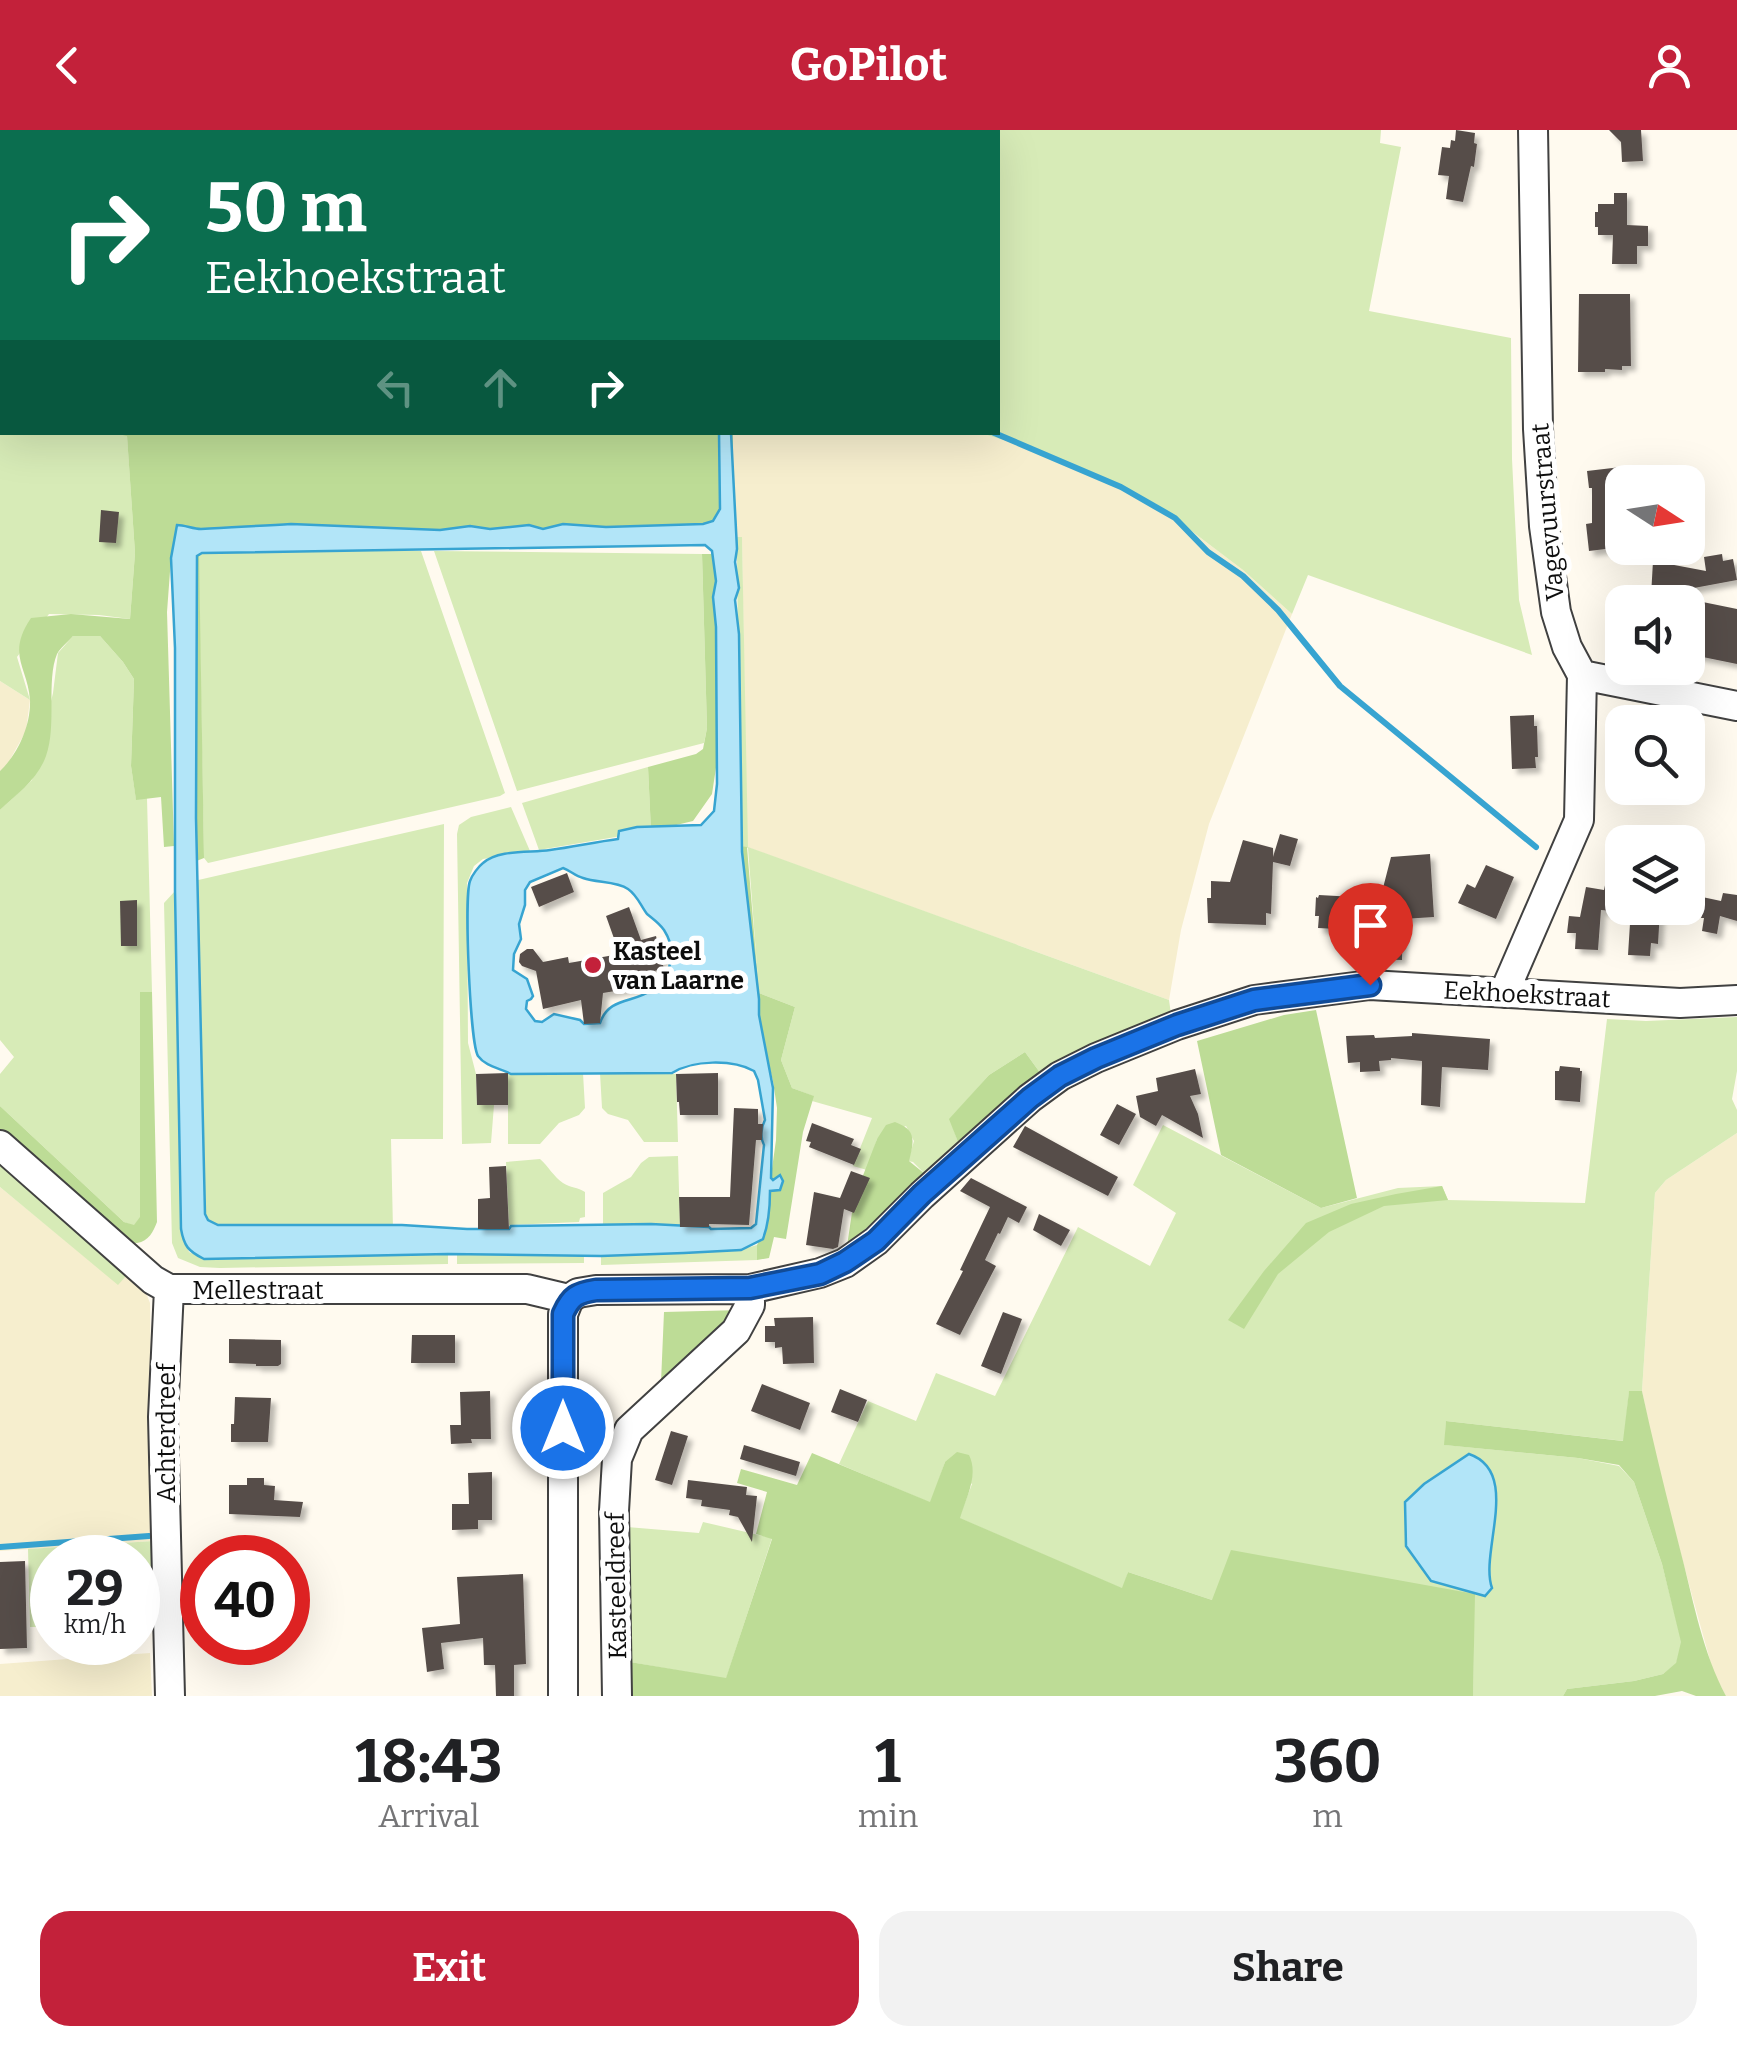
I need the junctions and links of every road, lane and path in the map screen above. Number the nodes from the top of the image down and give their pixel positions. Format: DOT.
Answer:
graph roads {
  1 [pos="1533,130"];
  2 [pos="1582,675"];
  3 [pos="1737,706"];
  4 [pos="1504,993"];
  5 [pos="1737,1000"];
  6 [pos="0,1145"];
  7 [pos="750,1288"];
  8 [pos="169,1289"];
  9 [pos="570,1299"];
  10 [pos="170,1696"];
  11 [pos="563,1696"];
  12 [pos="617,1696"];
  1 -- 2 [label="street, Vagevuurstraat"];
  2 -- 3 [label="street"];
  2 -- 4 [label="street, Vagevuurstraat"];
  4 -- 5 [label="street, Eekhoekstraat"];
  4 -- 7 [label="street, Eekhoekstraat"];
  6 -- 8 [label="street, Mellestraat"];
  7 -- 9 [label="street, Eekhoekstraat"];
  7 -- 12 [label="street, Kasteeldreef"];
  8 -- 9 [label="street, Mellestraat"];
  8 -- 10 [label="street, Achterdreef"];
  9 -- 11 [label="street, Kasteeldreef"];
}
